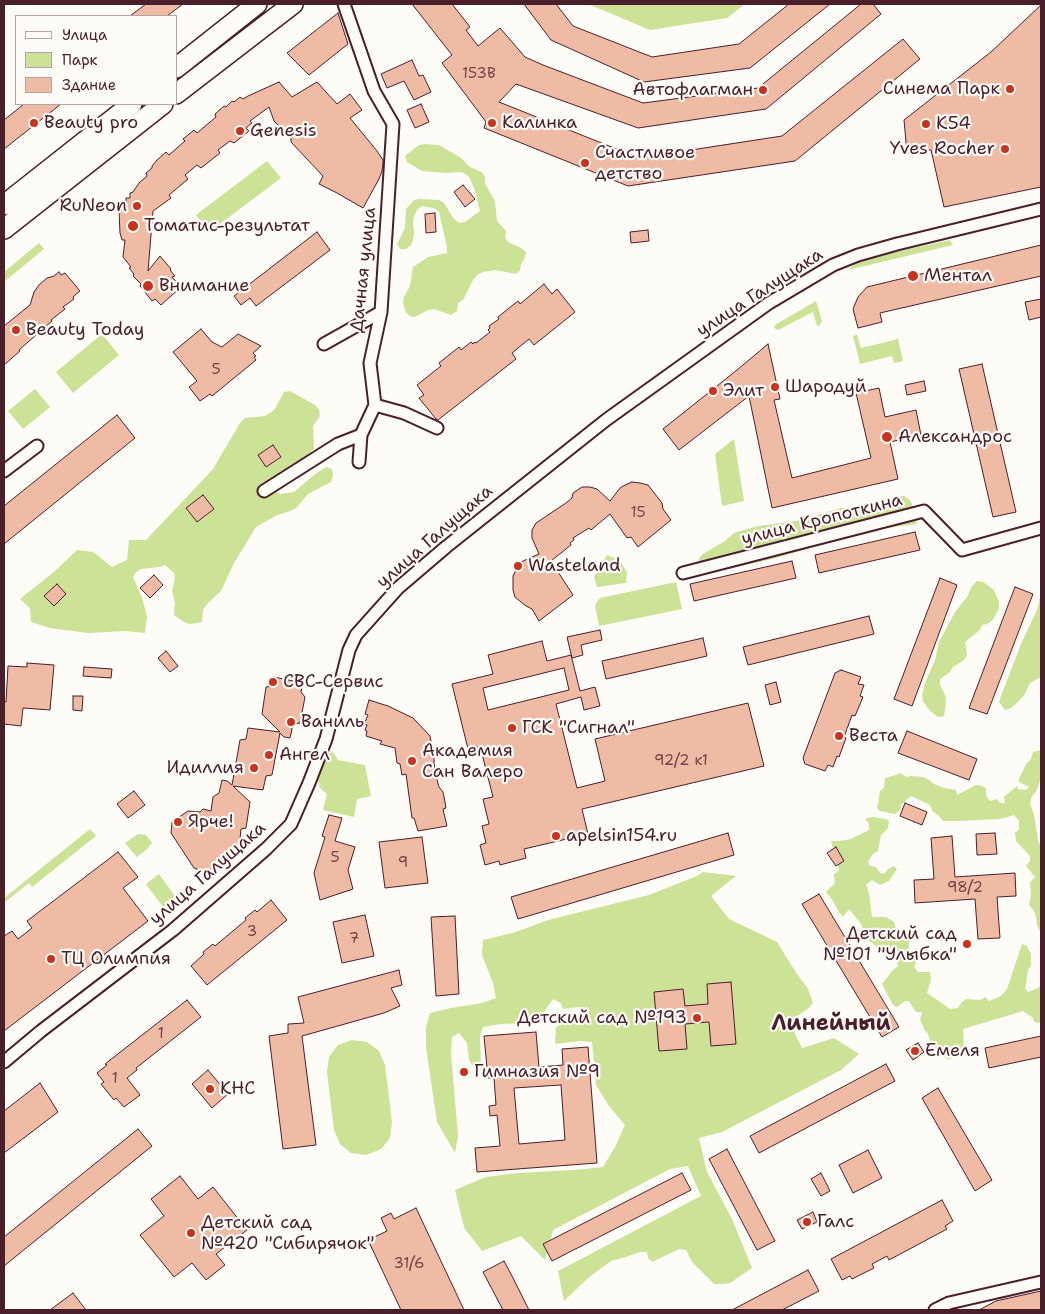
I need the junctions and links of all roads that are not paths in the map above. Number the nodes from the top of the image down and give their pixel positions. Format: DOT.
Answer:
graph roads {
  1 [pos="256,4"];
  2 [pos="293,4"];
  3 [pos="344,4"];
  4 [pos="178,66"];
  5 [pos="178,92"];
  6 [pos="131,105"];
  7 [pos="162,105"];
  8 [pos="4,206"];
  9 [pos="1041,209"];
  10 [pos="4,229"];
  11 [pos="381,312"];
  12 [pos="324,344"];
  13 [pos="375,405"];
  14 [pos="437,428"];
  15 [pos="361,435"];
  16 [pos="38,446"];
  17 [pos="359,462"];
  18 [pos="4,471"];
  19 [pos="264,491"];
  20 [pos="1041,528"];
  21 [pos="683,573"];
  22 [pos="4,1062"];
  23 [pos="1041,1282"];
  24 [pos="935,1310"];
  1 -- 4 [label="main road"];
  2 -- 5 [label="main road"];
  3 -- 11 [label="street, Дачная улица"];
  6 -- 8 [label="main road"];
  7 -- 10 [label="main road"];
  9 -- 22 [label="street, улица Галущака"];
  11 -- 12 [label="street"];
  11 -- 13 [label="street, Дачная улица"];
  13 -- 14 [label="street"];
  13 -- 15 [label="street"];
  15 -- 17 [label="street"];
  15 -- 19 [label="street"];
  16 -- 18 [label="street"];
  20 -- 21 [label="street, улица Кропоткина"];
  23 -- 24 [label="street"];
}
